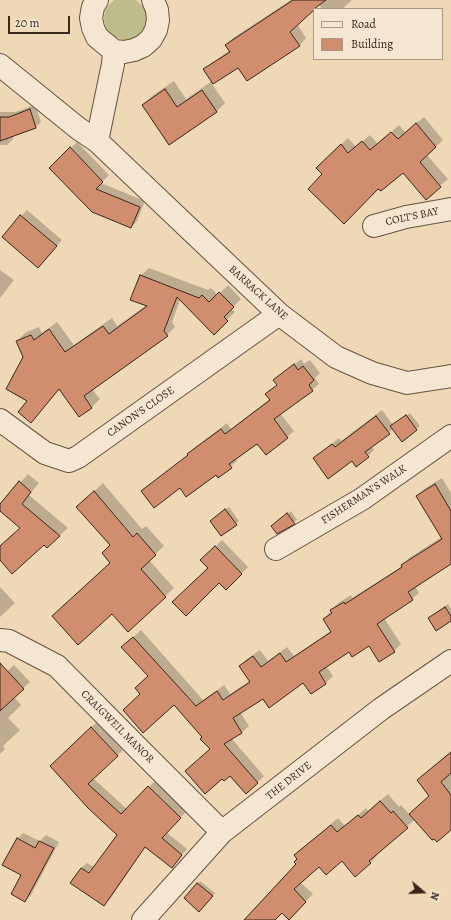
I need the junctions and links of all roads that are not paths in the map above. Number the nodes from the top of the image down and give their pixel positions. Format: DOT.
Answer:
graph roads {
  1 [pos="97,0"];
  2 [pos="154,0"];
  3 [pos="114,51"];
  4 [pos="0,65"];
  5 [pos="97,141"];
  6 [pos="451,209"];
  7 [pos="374,226"];
  8 [pos="278,314"];
  9 [pos="451,376"];
  10 [pos="0,420"];
  11 [pos="451,436"];
  12 [pos="276,549"];
  13 [pos="0,640"];
  14 [pos="451,661"];
  15 [pos="222,832"];
  16 [pos="143,920"];
  1 -- 3 [label="street"];
  2 -- 3 [label="street"];
  3 -- 5 [label="street"];
  4 -- 5 [label="street, BARRACK LANE"];
  5 -- 8 [label="street, BARRACK LANE"];
  6 -- 7 [label="street, COLT'S BAY"];
  8 -- 9 [label="street, BARRACK LANE"];
  8 -- 10 [label="street, CANON'S CLOSE"];
  11 -- 12 [label="street, FISHERMAN'S WALK"];
  13 -- 15 [label="street, CRAIGWEIL MANOR"];
  14 -- 15 [label="street, THE DRIVE"];
  15 -- 16 [label="street, THE DRIVE"];
}
